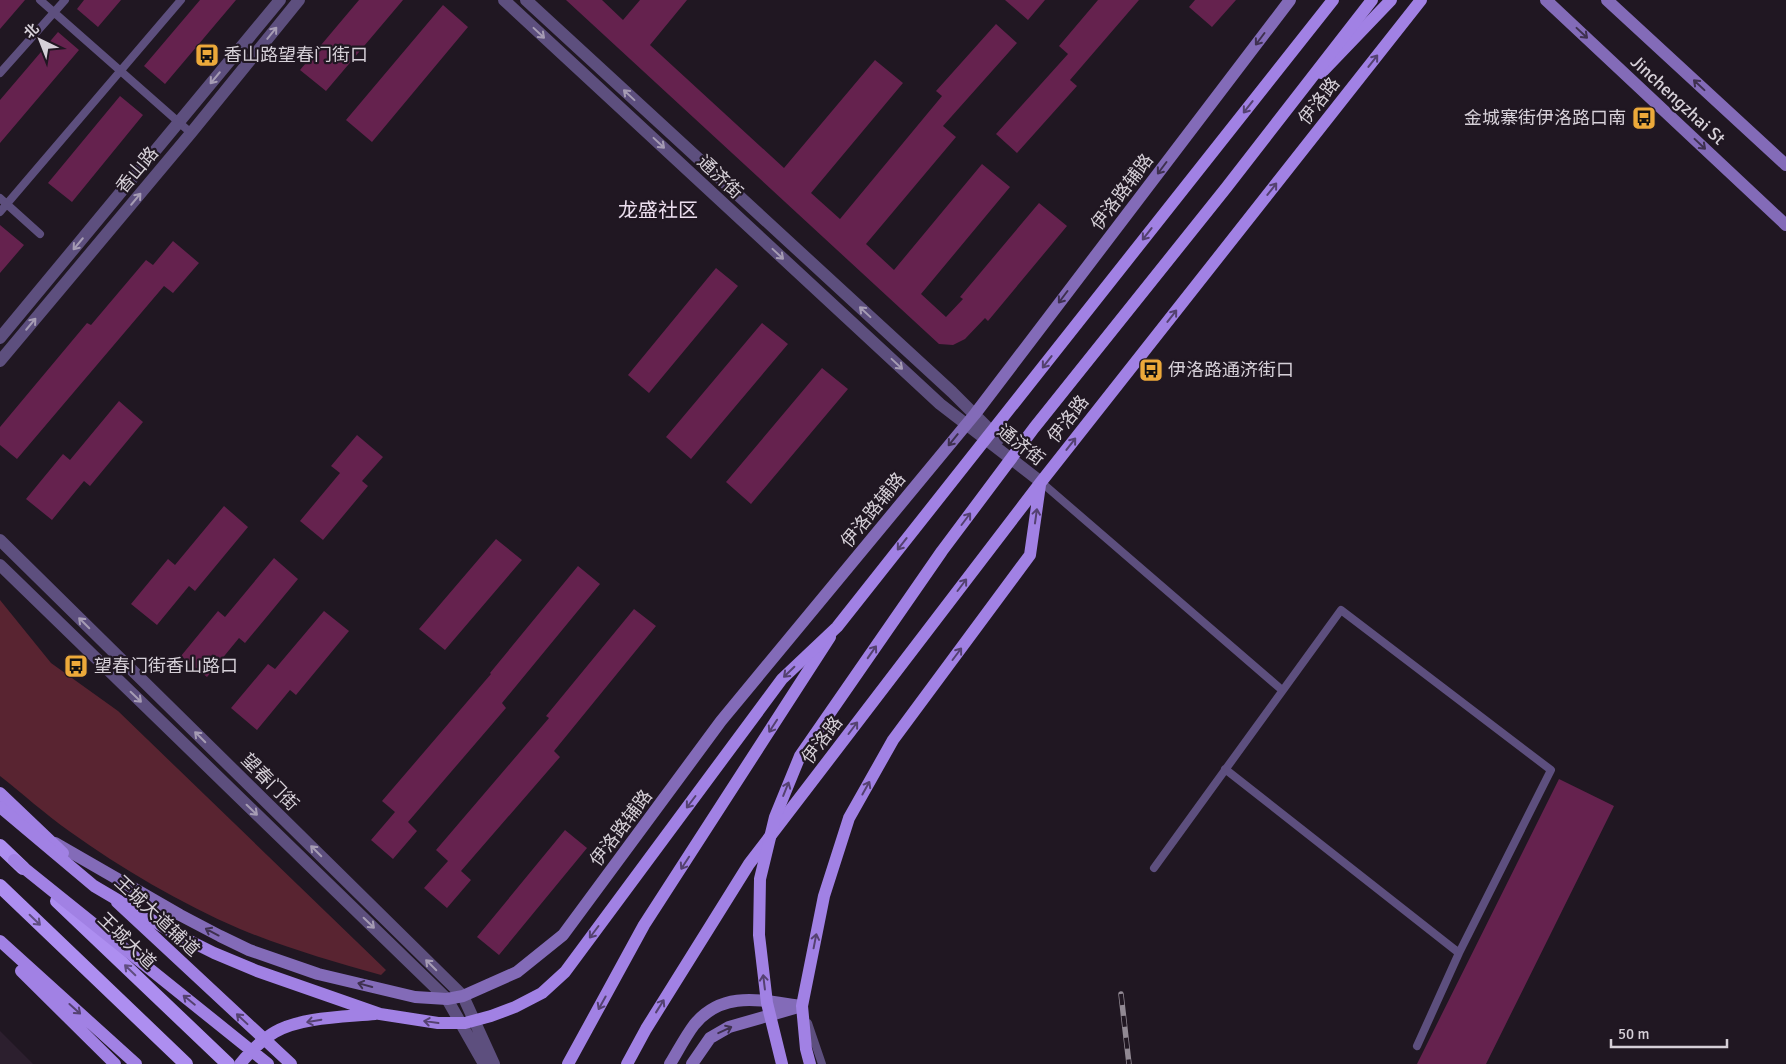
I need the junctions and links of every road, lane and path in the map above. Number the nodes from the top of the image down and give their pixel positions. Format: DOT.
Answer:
graph roads {
  1 [pos="40,0"];
  2 [pos="65,0"];
  3 [pos="181,0"];
  4 [pos="280,0"];
  5 [pos="300,0"];
  6 [pos="504,0"];
  7 [pos="526,0"];
  8 [pos="1290,0"];
  9 [pos="1333,0"];
  10 [pos="1372,0"];
  11 [pos="1391,0"];
  12 [pos="1421,0"];
  13 [pos="1546,0"];
  14 [pos="1607,0"];
  15 [pos="54,12"];
  16 [pos="121,71"];
  17 [pos="0,74"];
  18 [pos="1293,102"];
  19 [pos="179,122"];
  20 [pos="191,133"];
  21 [pos="1786,165"];
  22 [pos="0,198"];
  23 [pos="7,204"];
  24 [pos="0,212"];
  25 [pos="1786,225"];
  26 [pos="40,234"];
  27 [pos="0,338"];
  28 [pos="0,361"];
  29 [pos="970,419"];
  30 [pos="1041,482"];
  31 [pos="0,540"];
  32 [pos="0,566"];
  33 [pos="837,626"];
  34 [pos="1282,690"];
  35 [pos="1226,768"];
  36 [pos="0,793"];
  37 [pos="0,807"];
  38 [pos="48,839"];
  39 [pos="0,846"];
  40 [pos="14,860"];
  41 [pos="1154,868"];
  42 [pos="0,886"];
  43 [pos="0,941"];
  44 [pos="0,950"];
  45 [pos="1460,952"];
  46 [pos="463,996"];
  47 [pos="447,999"];
  48 [pos="802,1006"];
  49 [pos="380,1014"];
  50 [pos="1417,1046"];
  51 [pos="115,1064"];
  52 [pos="136,1064"];
  53 [pos="186,1064"];
  54 [pos="228,1064"];
  55 [pos="240,1064"];
  56 [pos="268,1064"];
  57 [pos="291,1064"];
  58 [pos="484,1064"];
  59 [pos="494,1064"];
  60 [pos="568,1064"];
  61 [pos="627,1064"];
  62 [pos="670,1064"];
  63 [pos="692,1064"];
  64 [pos="782,1064"];
  65 [pos="810,1064"];
  66 [pos="822,1064"];
  1 -- 15 [label="lane"];
  2 -- 15 [label="lane"];
  3 -- 16 [label="lane"];
  4 -- 19 [label="street, 香山路, one-way"];
  20 -- 5 [label="street, 香山路, one-way"];
  6 -- 29 [label="street, 通济街, one-way"];
  29 -- 7 [label="street, 通济街, one-way"];
  8 -- 29 [label="main road, 伊洛路辅路, one-way"];
  9 -- 33 [label="main road, one-way, bridge"];
  10 -- 18 [label="main road, bridge"];
  11 -- 18 [label="main road, bridge"];
  30 -- 12 [label="main road, 伊洛路, one-way"];
  13 -- 25 [label="main road, Jinchengzhai St, one-way"];
  21 -- 14 [label="main road, Jinchengzhai St, one-way"];
  15 -- 16 [label="lane"];
  15 -- 17 [label="lane"];
  16 -- 19 [label="lane"];
  16 -- 23 [label="lane"];
  64 -- 18 [label="main road, one-way, bridge"];
  19 -- 20 [label="lane"];
  19 -- 27 [label="street, 香山路, one-way"];
  28 -- 20 [label="street, 香山路, one-way"];
  22 -- 23 [label="lane"];
  23 -- 24 [label="lane"];
  23 -- 26 [label="lane"];
  29 -- 30 [label="street, 通济街"];
  29 -- 46 [label="main road, 伊洛路辅路, one-way"];
  30 -- 34 [label="lane"];
  48 -- 30 [label="main road, one-way"];
  61 -- 30 [label="main road, 伊洛路, one-way"];
  46 -- 31 [label="street, 望春门街, one-way"];
  32 -- 47 [label="street, 望春门街, one-way"];
  33 -- 49 [label="main road, one-way, bridge"];
  33 -- 60 [label="main road, one-way, bridge"];
  34 -- 35 [label="lane"];
  34 -- 45 [label="lane"];
  35 -- 41 [label="lane"];
  35 -- 45 [label="lane"];
  36 -- 38 [label="main road, 王城大道辅道"];
  37 -- 49 [label="main road, bridge"];
  47 -- 38 [label="main road, 伊洛路辅路, one-way"];
  57 -- 38 [label="main road, 王城大道辅道, one-way"];
  39 -- 40 [label="highway, 王城大道"];
  54 -- 40 [label="highway, 王城大道, one-way, bridge"];
  56 -- 40 [label="main road, one-way, bridge"];
  42 -- 53 [label="highway, one-way"];
  43 -- 52 [label="main road, one-way"];
  44 -- 51 [label="main road"];
  45 -- 50 [label="lane"];
  46 -- 47 [label="main road, 伊洛路辅路"];
  46 -- 59 [label="street, 望春门街"];
  47 -- 58 [label="street, 望春门街"];
  48 -- 62 [label="main road"];
  63 -- 48 [label="main road, one-way"];
  48 -- 65 [label="main road"];
  48 -- 66 [label="lane"];
  49 -- 55 [label="main road, one-way, bridge"];
}
